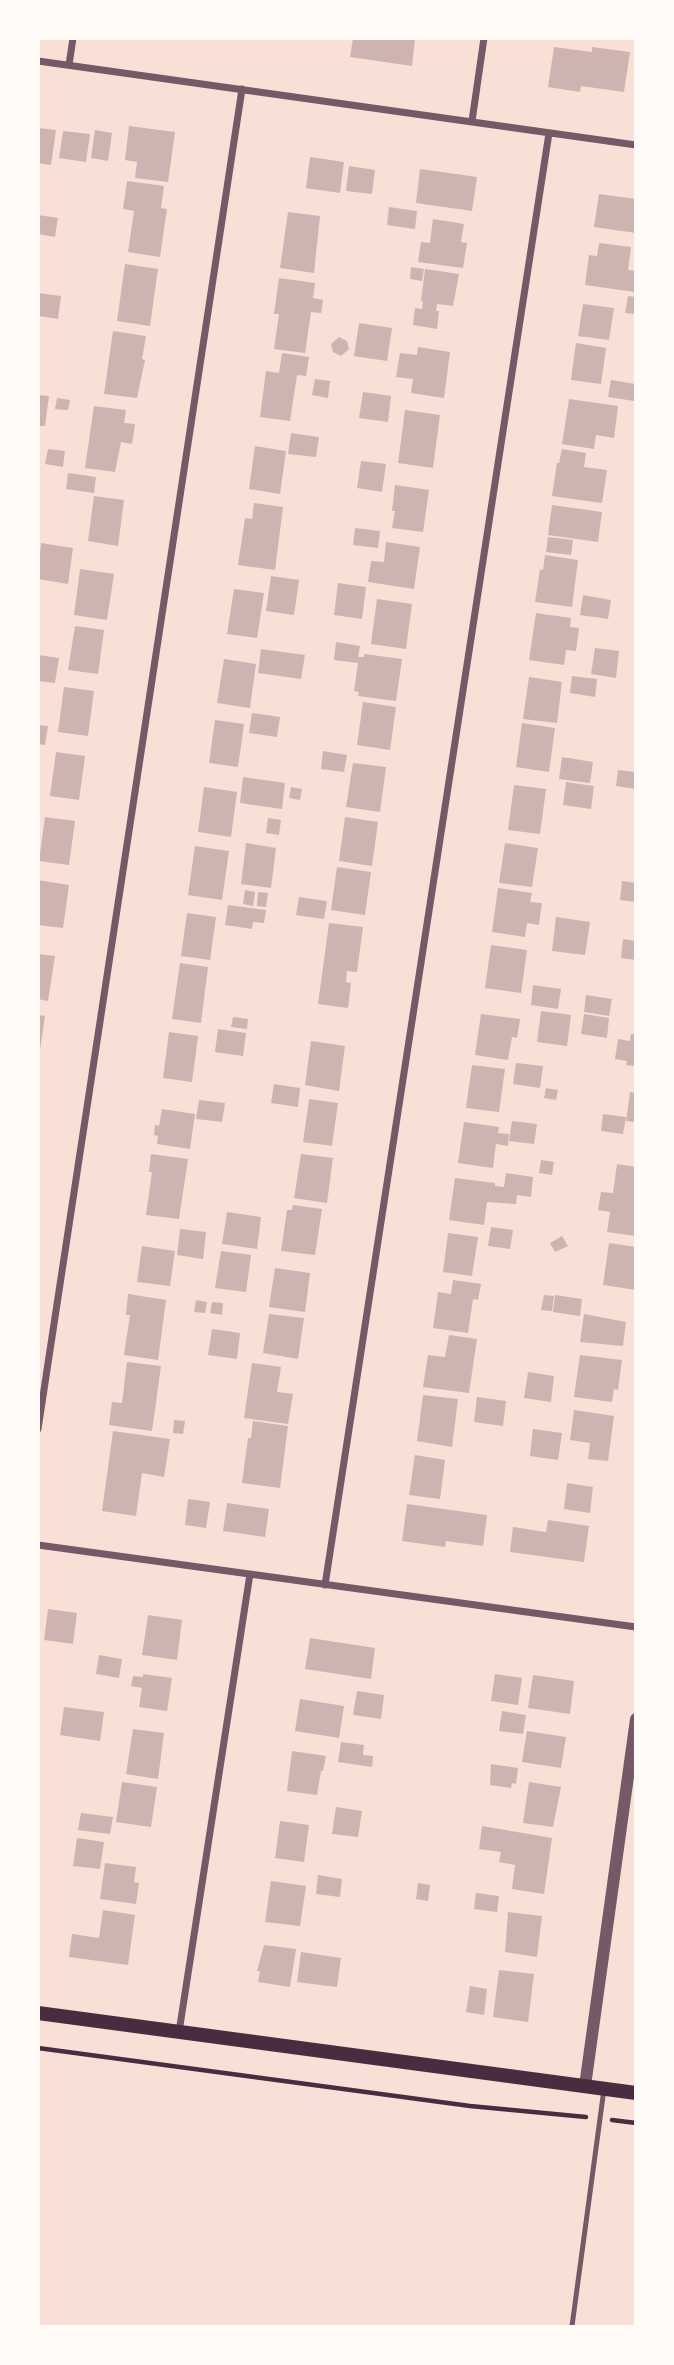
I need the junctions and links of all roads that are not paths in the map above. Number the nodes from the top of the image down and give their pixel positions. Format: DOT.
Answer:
graph roads {
  1 [pos="73,38"];
  2 [pos="484,38"];
  3 [pos="38,61"];
  4 [pos="69,65"];
  5 [pos="242,89"];
  6 [pos="472,121"];
  7 [pos="549,133"];
  8 [pos="635,145"];
  9 [pos="38,1429"];
  10 [pos="38,1545"];
  11 [pos="250,1574"];
  12 [pos="325,1585"];
  13 [pos="635,1627"];
  14 [pos="635,1719"];
  15 [pos="38,2013"];
  16 [pos="179,2032"];
  17 [pos="584,2086"];
  18 [pos="604,2089"];
  19 [pos="635,2093"];
  20 [pos="572,2326"];
  1 -- 4 [label="street"];
  2 -- 6 [label="street"];
  3 -- 4 [label="street"];
  4 -- 5 [label="street"];
  5 -- 6 [label="street"];
  5 -- 9 [label="street"];
  6 -- 7 [label="street"];
  7 -- 8 [label="street"];
  7 -- 12 [label="street"];
  10 -- 11 [label="street"];
  11 -- 12 [label="street"];
  11 -- 16 [label="street"];
  12 -- 13 [label="street"];
  14 -- 17 [label="street"];
  15 -- 16 [label="main road"];
  16 -- 17 [label="main road"];
  17 -- 18 [label="main road"];
  18 -- 19 [label="main road"];
  18 -- 20 [label="lane"];
}
